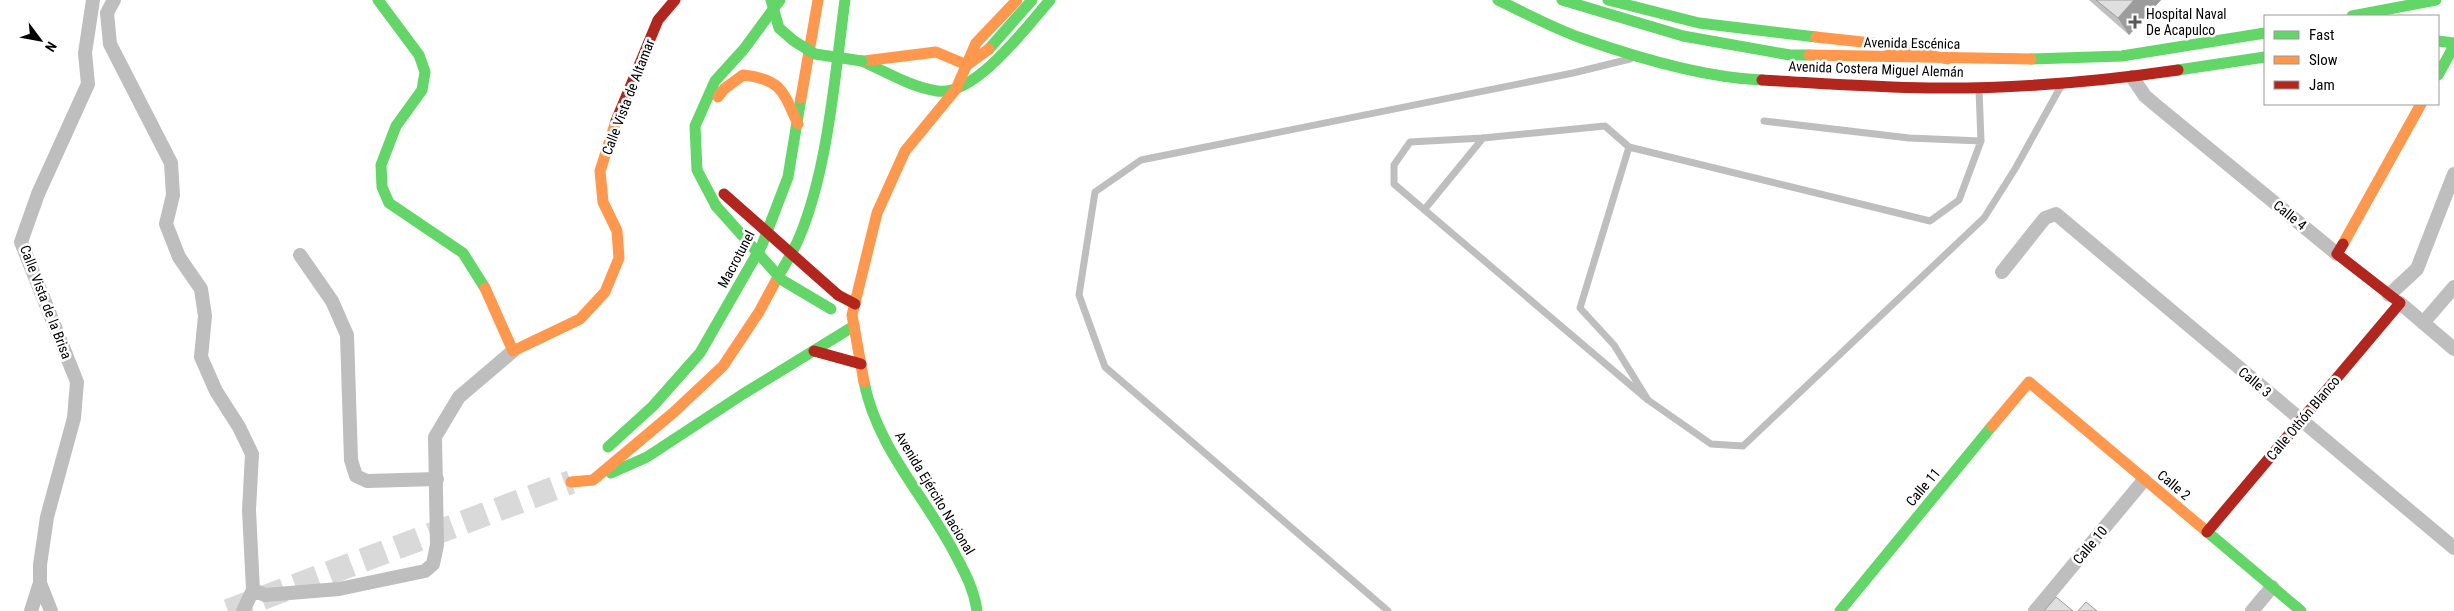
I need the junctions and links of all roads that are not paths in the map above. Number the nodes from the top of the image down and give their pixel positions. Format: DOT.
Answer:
graph roads {
  1 [pos="93,0"];
  2 [pos="114,0"];
  3 [pos="378,0"];
  4 [pos="675,0"];
  5 [pos="771,0"];
  6 [pos="780,0"];
  7 [pos="818,0"];
  8 [pos="845,0"];
  9 [pos="1016,0"];
  10 [pos="1032,0"];
  11 [pos="1050,0"];
  12 [pos="1498,0"];
  13 [pos="1562,0"];
  14 [pos="1608,0"];
  15 [pos="2436,0"];
  16 [pos="2357,15"];
  17 [pos="2264,32"];
  18 [pos="2439,41"];
  19 [pos="2454,44"];
  20 [pos="1642,56"];
  21 [pos="2264,57"];
  22 [pos="1947,59"];
  23 [pos="862,61"];
  24 [pos="967,65"];
  25 [pos="2439,72"];
  26 [pos="2132,77"];
  27 [pos="2062,83"];
  28 [pos="1978,87"];
  29 [pos="956,89"];
  30 [pos="2420,105"];
  31 [pos="1764,121"];
  32 [pos="798,124"];
  33 [pos="1483,138"];
  34 [pos="1981,142"];
  35 [pos="1629,147"];
  36 [pos="710,161"];
  37 [pos="2454,174"];
  38 [pos="722,190"];
  39 [pos="1424,210"];
  40 [pos="2337,254"];
  41 [pos="300,255"];
  42 [pos="2002,272"];
  43 [pos="2454,288"];
  44 [pos="2394,299"];
  45 [pos="853,315"];
  46 [pos="2423,324"];
  47 [pos="2454,349"];
  48 [pos="814,351"];
  49 [pos="513,352"];
  50 [pos="861,364"];
  51 [pos="2029,382"];
  52 [pos="1648,400"];
  53 [pos="2301,420"];
  54 [pos="602,452"];
  55 [pos="577,478"];
  56 [pos="437,479"];
  57 [pos="593,480"];
  58 [pos="2144,480"];
  59 [pos="2207,532"];
  60 [pos="2454,548"];
  61 [pos="40,583"];
  62 [pos="2272,587"];
  63 [pos="253,590"];
  64 [pos="31,611"];
  65 [pos="51,611"];
  66 [pos="244,611"];
  67 [pos="977,611"];
  68 [pos="1388,611"];
  69 [pos="1840,611"];
  70 [pos="2036,611"];
  71 [pos="2252,611"];
  72 [pos="2301,611"];
  1 -- 61 [label="street, Calle Vista de la Brisa"];
  2 -- 63 [label="street"];
  3 -- 49 [label="main road"];
  4 -- 49 [label="main road, Calle Vista de Altamar"];
  5 -- 23 [label="main road, bridge"];
  6 -- 45 [label="main road, bridge"];
  7 -- 32 [label="main road, Macrotunel"];
  8 -- 57 [label="main road"];
  9 -- 24 [label="main road, Avenida Ejército Nacional"];
  10 -- 24 [label="main road"];
  11 -- 29 [label="main road, Avenida Ejército Nacional"];
  12 -- 20 [label="main road, Avenida Costera Miguel Alemán"];
  13 -- 22 [label="main road, Avenida Escénica"];
  14 -- 22 [label="main road"];
  15 -- 16 [label="main road"];
  17 -- 22 [label="main road, Avenida Escénica"];
  18 -- 19 [label="main road"];
  19 -- 25 [label="main road"];
  20 -- 28 [label="main road, Avenida Costera Miguel Alemán"];
  20 -- 68 [label="lane"];
  21 -- 26 [label="main road, Avenida Costera Miguel Alemán"];
  23 -- 24 [label="main road"];
  23 -- 29 [label="main road"];
  24 -- 29 [label="main road, Avenida Ejército Nacional"];
  26 -- 27 [label="main road, Avenida Costera Miguel Alemán"];
  26 -- 40 [label="street, Calle 4"];
  27 -- 28 [label="main road, Avenida Costera Miguel Alemán"];
  27 -- 52 [label="lane"];
  28 -- 34 [label="lane"];
  29 -- 45 [label="main road, Avenida Ejército Nacional"];
  30 -- 40 [label="main road"];
  31 -- 34 [label="lane"];
  32 -- 36 [label="main road"];
  32 -- 54 [label="main road, Macrotunel"];
  33 -- 35 [label="lane"];
  33 -- 39 [label="lane"];
  33 -- 39 [label="lane"];
  34 -- 35 [label="lane"];
  35 -- 52 [label="lane"];
  37 -- 44 [label="street"];
  38 -- 45 [label="main road, bridge"];
  39 -- 52 [label="lane"];
  40 -- 44 [label="main road, Calle 4"];
  41 -- 56 [label="street"];
  42 -- 53 [label="street, Calle 3"];
  43 -- 46 [label="street"];
  44 -- 46 [label="street, Calle 4"];
  44 -- 53 [label="main road, Calle Othón Blanco"];
  45 -- 48 [label="main road"];
  45 -- 50 [label="main road, Avenida Ejército Nacional"];
  46 -- 47 [label="street, Calle 4"];
  48 -- 50 [label="main road"];
  48 -- 57 [label="main road"];
  49 -- 56 [label="street, Calle Vista de Altamar"];
  50 -- 67 [label="main road, Avenida Ejército Nacional"];
  51 -- 58 [label="main road, Calle 2"];
  51 -- 69 [label="main road, Calle 11"];
  53 -- 59 [label="main road, Calle Othón Blanco"];
  53 -- 60 [label="street, Calle 3"];
  55 -- 57 [label="main road"];
  56 -- 63 [label="street, Calle Vista de Altamar"];
  58 -- 59 [label="main road, Calle 2"];
  58 -- 70 [label="street, Calle 10"];
  59 -- 62 [label="main road, Calle 2"];
  61 -- 64 [label="street"];
  61 -- 65 [label="street"];
  62 -- 71 [label="street"];
  62 -- 72 [label="main road, Calle 2"];
  63 -- 66 [label="street"];
}
